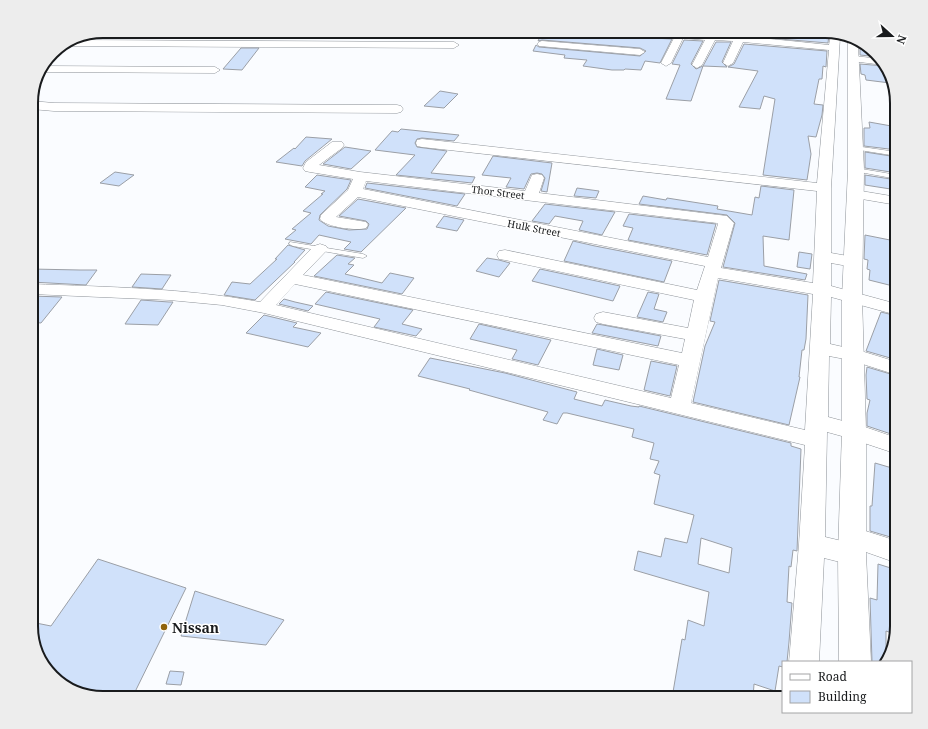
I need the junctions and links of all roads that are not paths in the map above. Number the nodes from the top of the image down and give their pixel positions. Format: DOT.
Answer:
graph roads {
  1 [pos="644,38"];
  2 [pos="678,38"];
  3 [pos="711,38"];
  4 [pos="739,39"];
  5 [pos="78,43"];
  6 [pos="542,44"];
  7 [pos="454,45"];
  8 [pos="844,50"];
  9 [pos="640,52"];
  10 [pos="873,59"];
  11 [pos="632,61"];
  12 [pos="666,62"];
  13 [pos="697,64"];
  14 [pos="728,64"];
  15 [pos="48,69"];
  16 [pos="214,70"];
  17 [pos="38,106"];
  18 [pos="397,109"];
  19 [pos="422,143"];
  20 [pos="337,145"];
  21 [pos="855,148"];
  22 [pos="890,153"];
  23 [pos="856,170"];
  24 [pos="360,176"];
  25 [pos="890,176"];
  26 [pos="537,178"];
  27 [pos="824,188"];
  28 [pos="355,192"];
  29 [pos="855,194"];
  30 [pos="530,196"];
  31 [pos="890,200"];
  32 [pos="360,225"];
  33 [pos="293,244"];
  34 [pos="320,249"];
  35 [pos="505,255"];
  36 [pos="363,256"];
  37 [pos="826,257"];
  38 [pos="850,262"];
  39 [pos="713,268"];
  40 [pos="291,278"];
  41 [pos="38,289"];
  42 [pos="837,293"];
  43 [pos="704,297"];
  44 [pos="264,308"];
  45 [pos="890,308"];
  46 [pos="603,318"];
  47 [pos="695,335"];
  48 [pos="822,348"];
  49 [pos="849,354"];
  50 [pos="689,361"];
  51 [pos="890,367"];
  52 [pos="679,408"];
  53 [pos="818,428"];
  54 [pos="849,430"];
  55 [pos="890,444"];
  56 [pos="835,546"];
  57 [pos="890,551"];
  58 [pos="804,661"];
  59 [pos="855,661"];
  1 -- 9 [label="street"];
  2 -- 12 [label="street"];
  3 -- 4 [label="street"];
  3 -- 13 [label="street"];
  4 -- 8 [label="street"];
  4 -- 14 [label="street"];
  5 -- 7 [label="street"];
  6 -- 9 [label="street"];
  8 -- 10 [label="street"];
  8 -- 21 [label="street"];
  8 -- 27 [label="street"];
  9 -- 11 [label="street"];
  15 -- 16 [label="street"];
  17 -- 18 [label="street"];
  19 -- 27 [label="street"];
  20 -- 24 [label="street, Thor Street"];
  21 -- 22 [label="lane"];
  21 -- 23 [label="street"];
  23 -- 25 [label="lane"];
  23 -- 29 [label="street"];
  24 -- 28 [label="street"];
  24 -- 30 [label="street, Thor Street"];
  26 -- 30 [label="street"];
  27 -- 37 [label="street"];
  28 -- 32 [label="street"];
  28 -- 39 [label="street, Hulk Street"];
  29 -- 31 [label="street"];
  29 -- 38 [label="street"];
  30 -- 39 [label="street, Thor Street"];
  33 -- 34 [label="lane"];
  34 -- 36 [label="lane"];
  34 -- 40 [label="street"];
  35 -- 43 [label="street"];
  37 -- 38 [label="street"];
  37 -- 42 [label="street"];
  38 -- 42 [label="street"];
  39 -- 42 [label="street, Hulk Street"];
  39 -- 43 [label="street"];
  40 -- 44 [label="street"];
  40 -- 50 [label="street"];
  41 -- 44 [label="street"];
  42 -- 45 [label="street, Hulk Street"];
  42 -- 48 [label="street"];
  42 -- 49 [label="street"];
  43 -- 47 [label="street"];
  44 -- 52 [label="street"];
  46 -- 47 [label="street"];
  47 -- 50 [label="street"];
  48 -- 49 [label="street"];
  48 -- 53 [label="street"];
  49 -- 51 [label="street"];
  49 -- 54 [label="street"];
  50 -- 52 [label="street"];
  52 -- 53 [label="street"];
  53 -- 54 [label="street"];
  53 -- 56 [label="street"];
  54 -- 55 [label="street"];
  54 -- 56 [label="street"];
  56 -- 57 [label="street"];
  56 -- 58 [label="street"];
  56 -- 59 [label="street"];
}
